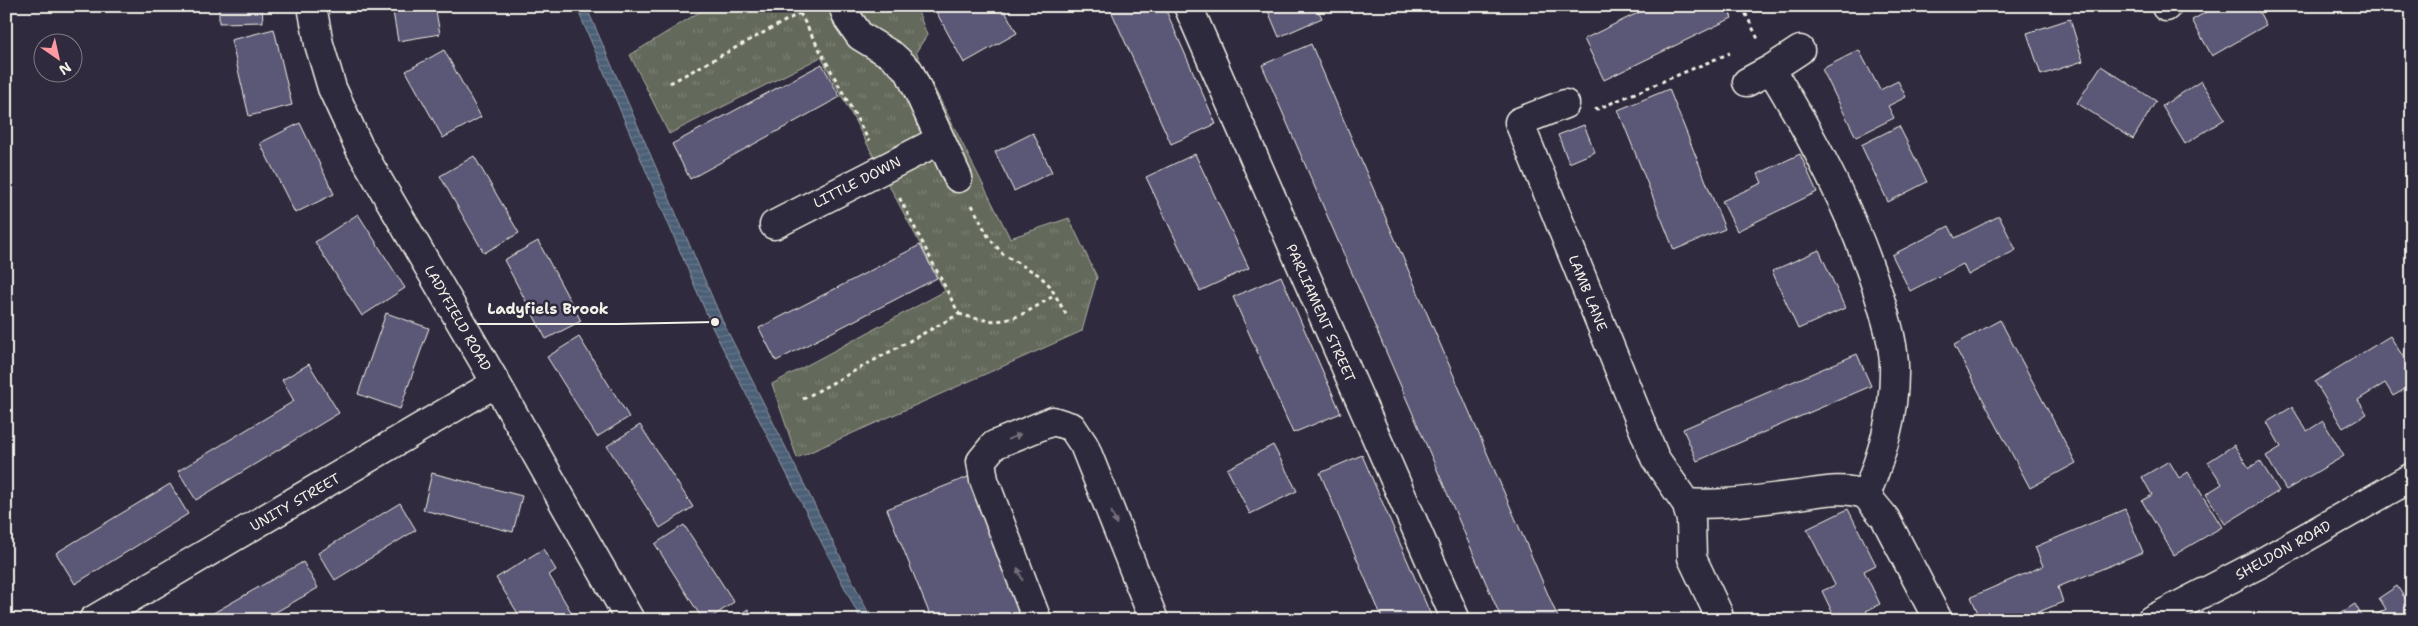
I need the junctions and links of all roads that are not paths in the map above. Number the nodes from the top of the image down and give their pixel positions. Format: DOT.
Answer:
graph roads {
  1 [pos="312,6"];
  2 [pos="843,6"];
  3 [pos="1188,6"];
  4 [pos="1800,50"];
  5 [pos="1771,68"];
  6 [pos="1746,82"];
  7 [pos="1565,104"];
  8 [pos="940,140"];
  9 [pos="958,178"];
  10 [pos="774,225"];
  11 [pos="496,383"];
  12 [pos="2412,477"];
  13 [pos="1866,494"];
  14 [pos="1686,503"];
  15 [pos="1718,613"];
  16 [pos="93,620"];
  17 [pos="630,620"];
  18 [pos="1037,620"];
  19 [pos="1154,620"];
  20 [pos="1456,620"];
  21 [pos="1938,620"];
  22 [pos="2152,620"];
  1 -- 11 [label="street, LADYFIELD ROAD"];
  2 -- 8 [label="street"];
  3 -- 20 [label="street, PARLIAMENT STREET"];
  4 -- 5 [label="street"];
  5 -- 6 [label="street"];
  5 -- 13 [label="street"];
  7 -- 14 [label="street, LAMB LANE"];
  8 -- 9 [label="street"];
  8 -- 10 [label="street, LITTLE DOWN"];
  11 -- 16 [label="street, UNITY STREET"];
  11 -- 17 [label="street, LADYFIELD ROAD"];
  12 -- 22 [label="street, SHELDON ROAD"];
  13 -- 14 [label="street"];
  13 -- 21 [label="street"];
  14 -- 15 [label="street, LAMB LANE"];
  18 -- 19 [label="street, one-way"];
}
